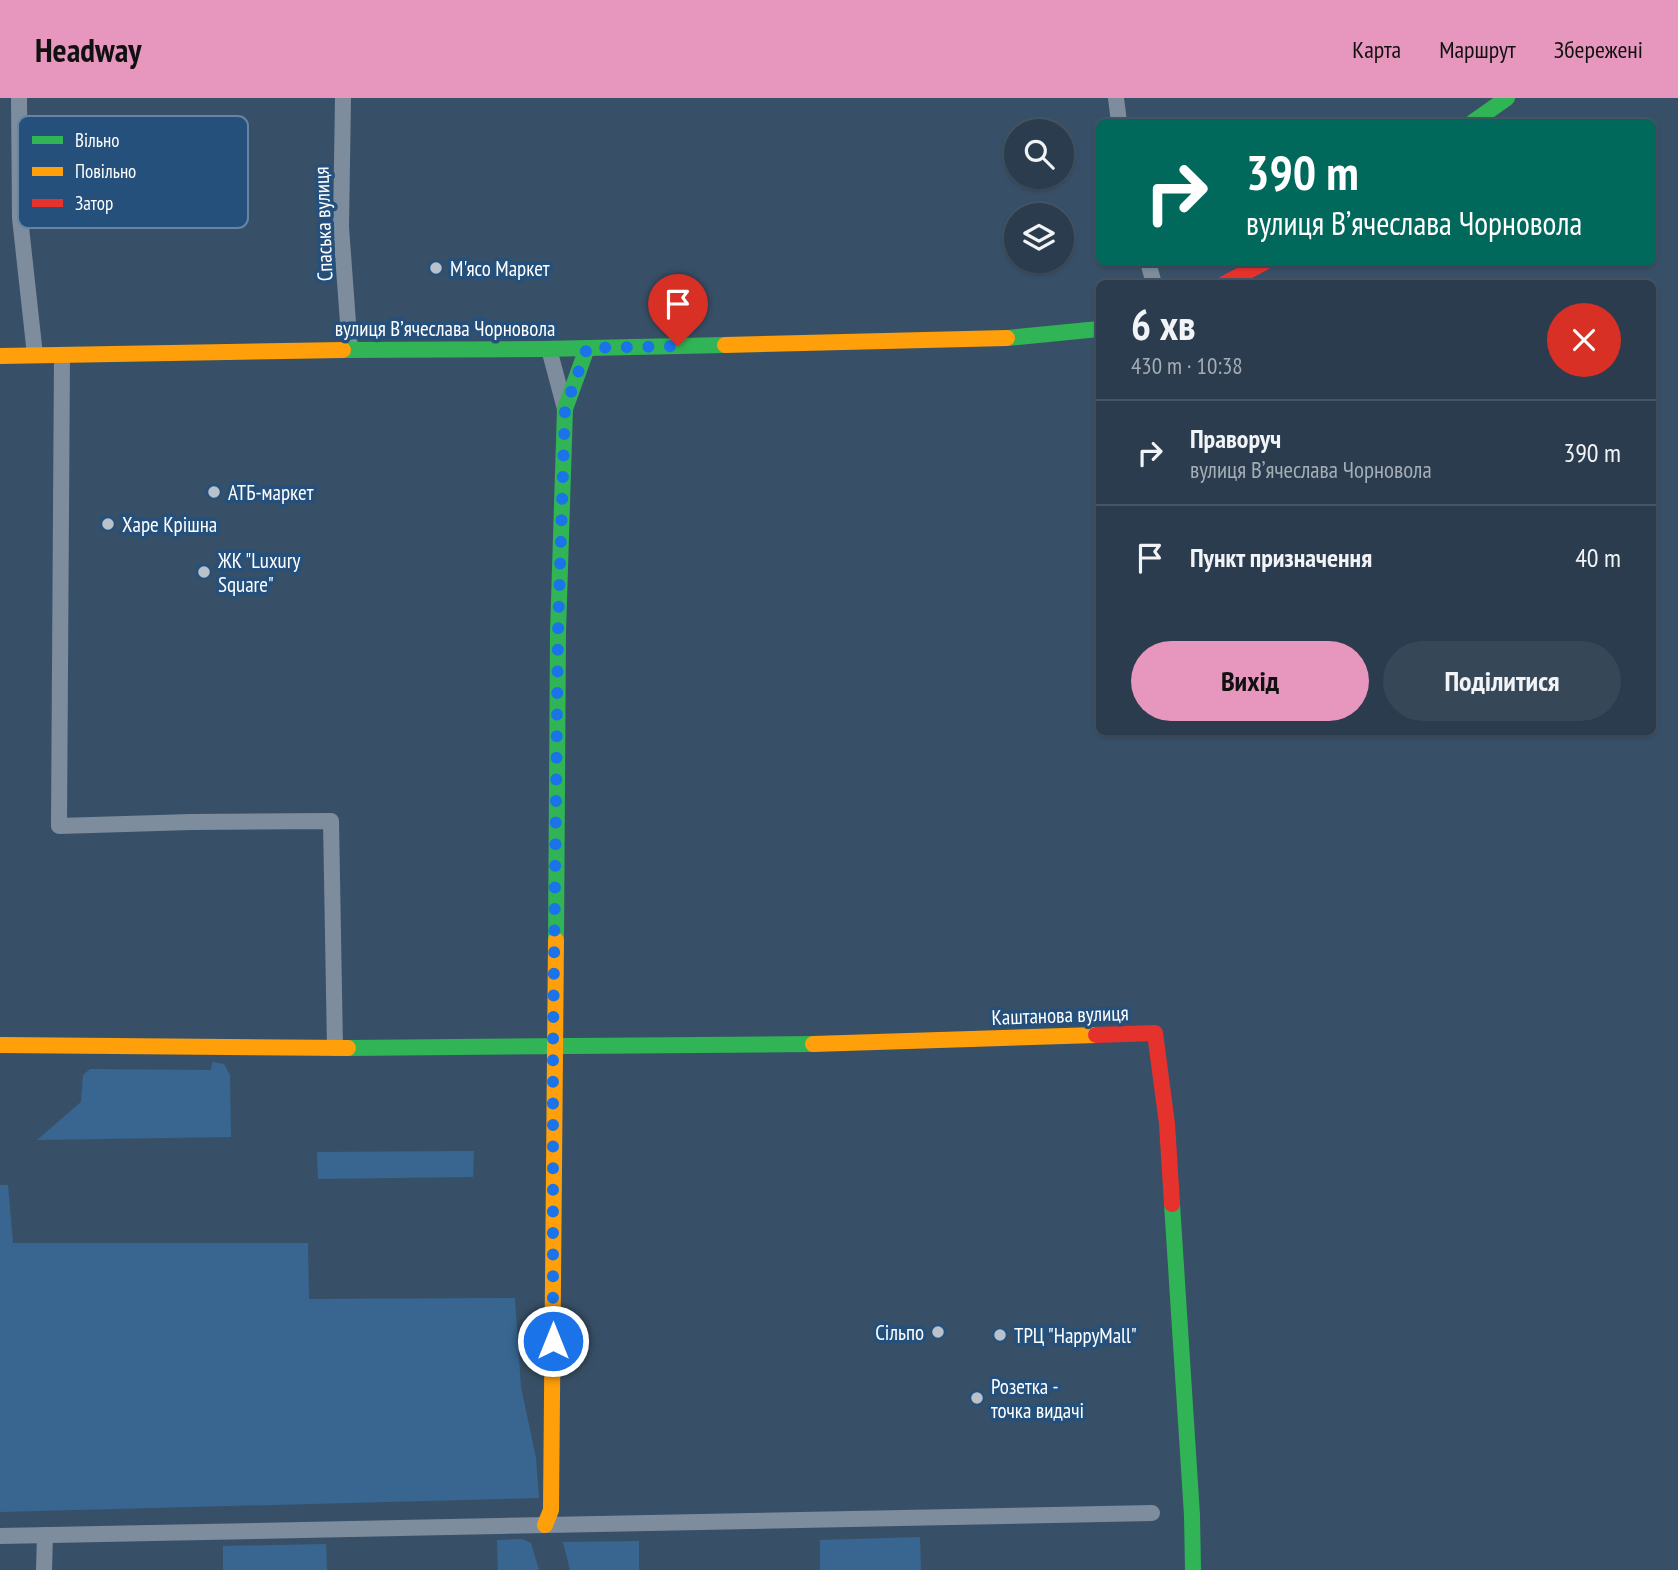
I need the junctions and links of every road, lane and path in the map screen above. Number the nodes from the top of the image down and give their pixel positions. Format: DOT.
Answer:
graph roads {
  1 [pos="19,98"];
  2 [pos="343,98"];
  3 [pos="1116,98"];
  4 [pos="1507,98"];
  5 [pos="19,116"];
  6 [pos="1119,119"];
  7 [pos="1477,119"];
  8 [pos="21,228"];
  9 [pos="1257,266"];
  10 [pos="1231,280"];
  11 [pos="1096,329"];
  12 [pos="587,348"];
  13 [pos="549,349"];
  14 [pos="350,350"];
  15 [pos="34,355"];
  16 [pos="62,355"];
  17 [pos="0,356"];
  18 [pos="565,409"];
  19 [pos="0,1045"];
  20 [pos="553,1047"];
  21 [pos="335,1048"];
  22 [pos="1152,1513"];
  23 [pos="545,1525"];
  24 [pos="45,1535"];
  25 [pos="0,1536"];
  26 [pos="44,1570"];
  27 [pos="1193,1570"];
  1 -- 5 [label="street"];
  2 -- 14 [label="street, Спаська вулиця"];
  3 -- 6 [label="street"];
  4 -- 7 [label="street"];
  8 -- 15 [label="street"];
  9 -- 10 [label="street"];
  11 -- 12 [label="street, вулиця Вʼячеслава Чорновола"];
  12 -- 13 [label="street, вулиця Вʼячеслава Чорновола"];
  12 -- 18 [label="street"];
  13 -- 14 [label="street, вулиця Вʼячеслава Чорновола"];
  13 -- 18 [label="street"];
  14 -- 16 [label="street, вулиця Вʼячеслава Чорновола"];
  15 -- 16 [label="street, вулиця Вʼячеслава Чорновола"];
  15 -- 17 [label="street, вулиця Вʼячеслава Чорновола"];
  16 -- 21 [label="street"];
  18 -- 20 [label="street"];
  19 -- 21 [label="street"];
  20 -- 21 [label="street"];
  20 -- 23 [label="street"];
  20 -- 27 [label="street, Каштанова вулиця"];
  22 -- 23 [label="street"];
  23 -- 24 [label="street"];
  24 -- 25 [label="street"];
  24 -- 26 [label="street"];
}
